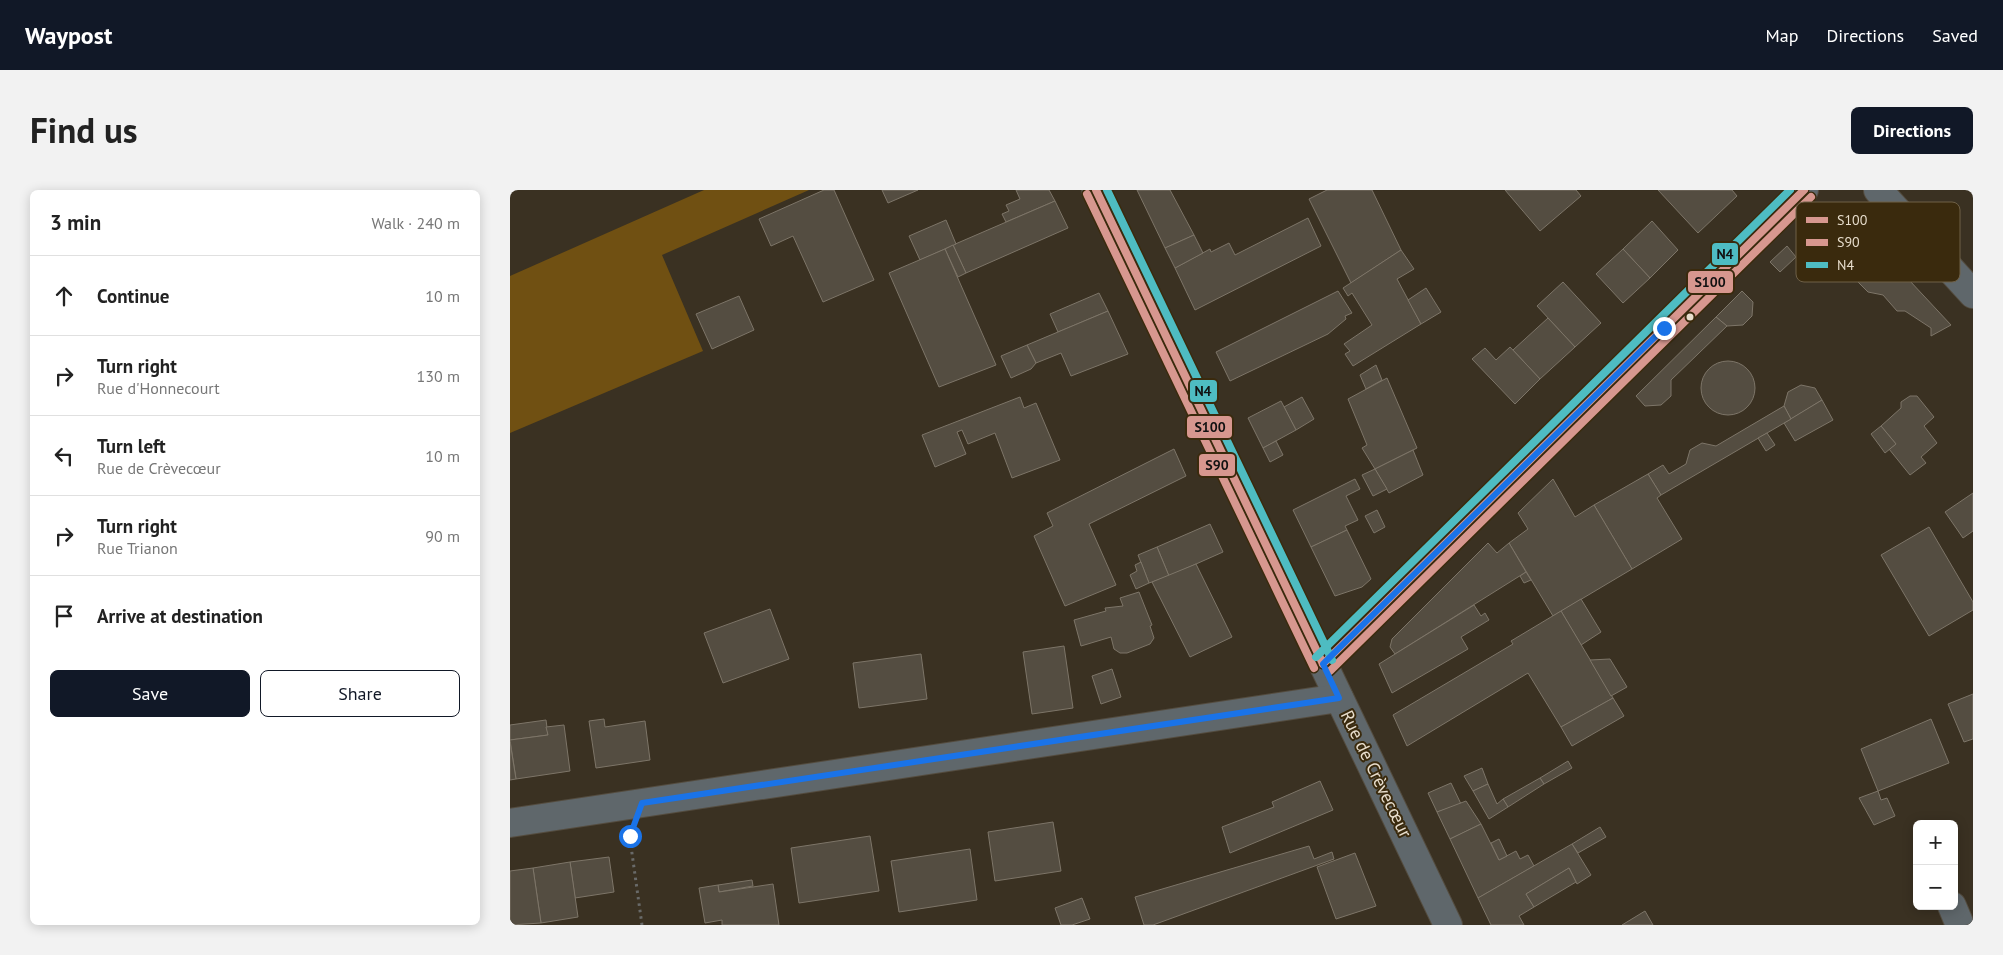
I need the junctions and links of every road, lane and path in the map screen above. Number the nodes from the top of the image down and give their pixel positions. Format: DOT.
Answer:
graph roads {
  1 [pos="1096,190"];
  2 [pos="1804,190"];
  3 [pos="1878,190"];
  4 [pos="1889,202"];
  5 [pos="1960,280"];
  6 [pos="1973,294"];
  7 [pos="1323,664"];
  8 [pos="1339,698"];
  9 [pos="642,803"];
  10 [pos="510,823"];
  11 [pos="1954,910"];
  12 [pos="642,925"];
  13 [pos="1448,925"];
  14 [pos="1960,925"];
  1 -- 7 [label="street, Rue de Crèvecœur"];
  2 -- 7 [label="street"];
  3 -- 4 [label="street"];
  5 -- 6 [label="street"];
  7 -- 8 [label="street, Rue de Crèvecœur"];
  8 -- 9 [label="street"];
  8 -- 13 [label="street, Rue de Crèvecœur"];
  9 -- 10 [label="street"];
  9 -- 12 [label="path"];
  11 -- 14 [label="street"];
}
